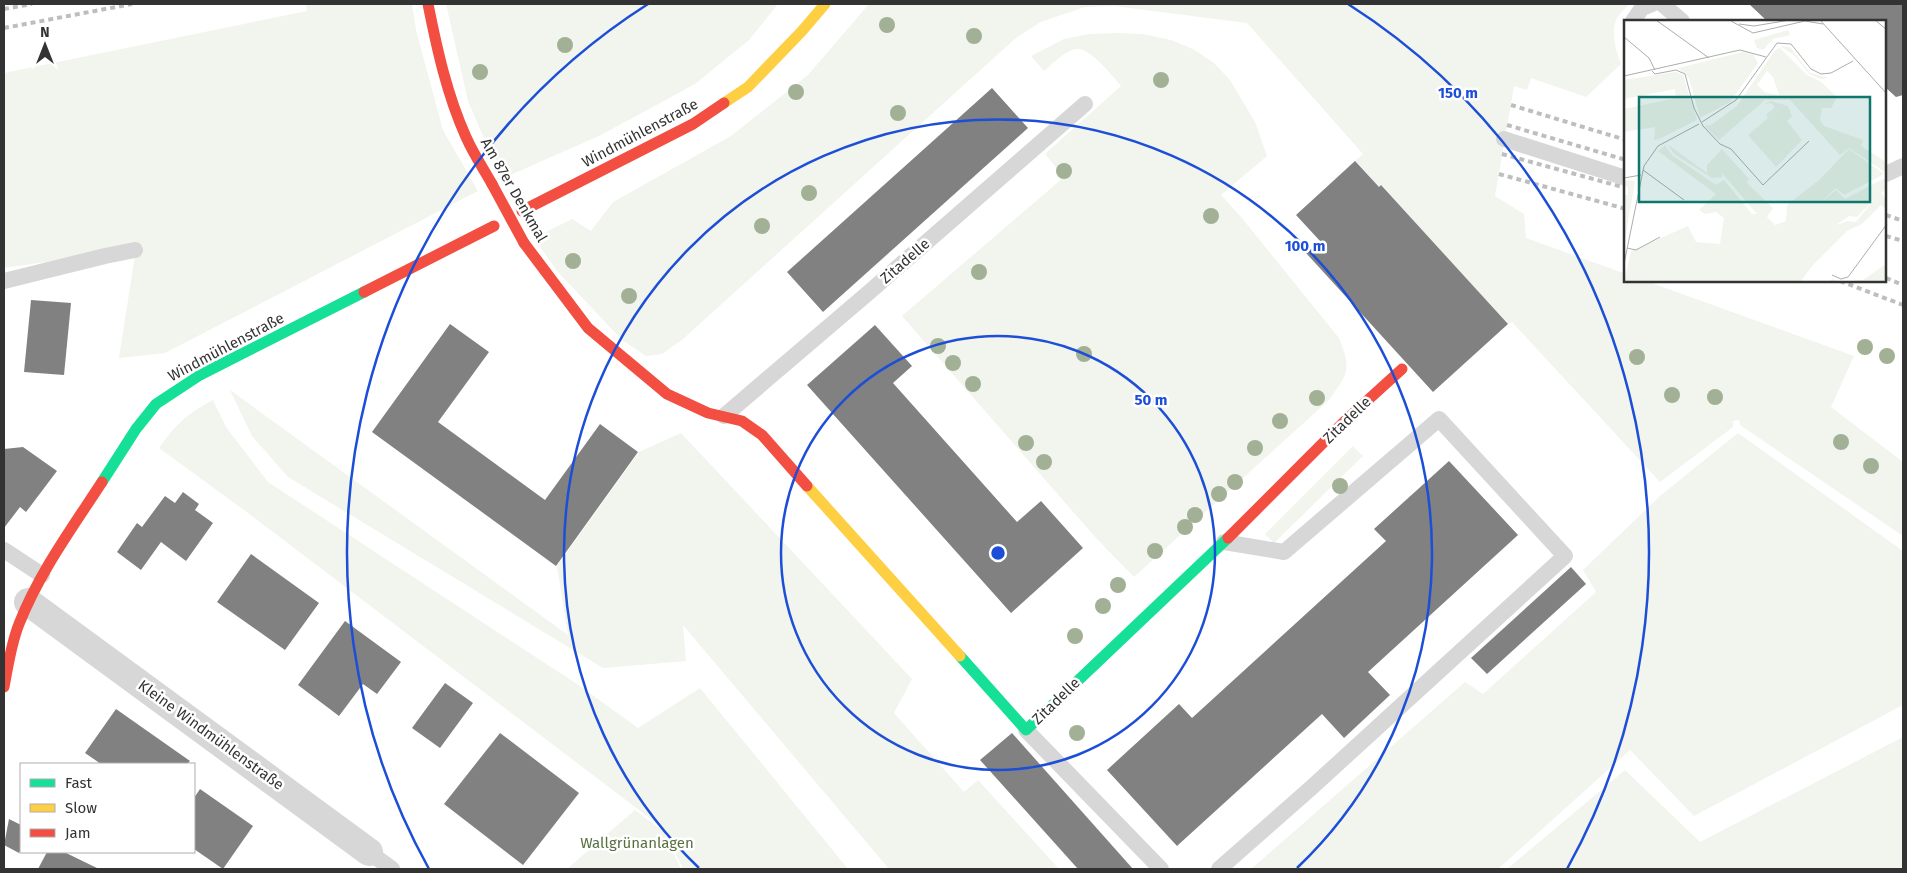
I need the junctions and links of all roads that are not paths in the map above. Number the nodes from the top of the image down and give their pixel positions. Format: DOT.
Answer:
graph roads {
  1 [pos="428,4"];
  2 [pos="825,4"];
  3 [pos="1652,4"];
  4 [pos="1662,4"];
  5 [pos="1634,20"];
  6 [pos="1681,20"];
  7 [pos="1085,104"];
  8 [pos="1504,139"];
  9 [pos="1903,166"];
  10 [pos="1887,174"];
  11 [pos="1624,177"];
  12 [pos="522,211"];
  13 [pos="494,226"];
  14 [pos="135,250"];
  15 [pos="4,281"];
  16 [pos="1402,369"];
  17 [pos="650,380"];
  18 [pos="724,416"];
  19 [pos="1224,542"];
  20 [pos="4,550"];
  21 [pos="42,575"];
  22 [pos="28,602"];
  23 [pos="7,650"];
  24 [pos="4,687"];
  25 [pos="1026,730"];
  26 [pos="369,852"];
  27 [pos="392,869"];
  28 [pos="1161,869"];
  29 [pos="1219,869"];
  1 -- 17 [label="street, Am 87er Denkmal, bridge"];
  2 -- 12 [label="street, Windmühlenstraße"];
  3 -- 5 [label="lane"];
  4 -- 6 [label="lane"];
  7 -- 18 [label="lane, Zitadelle"];
  8 -- 11 [label="lane"];
  9 -- 10 [label="lane"];
  13 -- 21 [label="street, Windmühlenstraße"];
  14 -- 15 [label="lane"];
  16 -- 19 [label="street, Zitadelle"];
  17 -- 18 [label="street, Zitadelle"];
  18 -- 25 [label="street, Zitadelle"];
  19 -- 25 [label="street, Zitadelle"];
  19 -- 29 [label="lane"];
  20 -- 21 [label="lane"];
  21 -- 22 [label="street, Windmühlenstraße"];
  22 -- 23 [label="street, Windmühlenstraße"];
  22 -- 26 [label="street, Kleine Windmühlenstraße"];
  23 -- 24 [label="street, Windmühlenstraße"];
  25 -- 28 [label="lane"];
  26 -- 27 [label="lane, Kleine Windmühlenstraße"];
}
